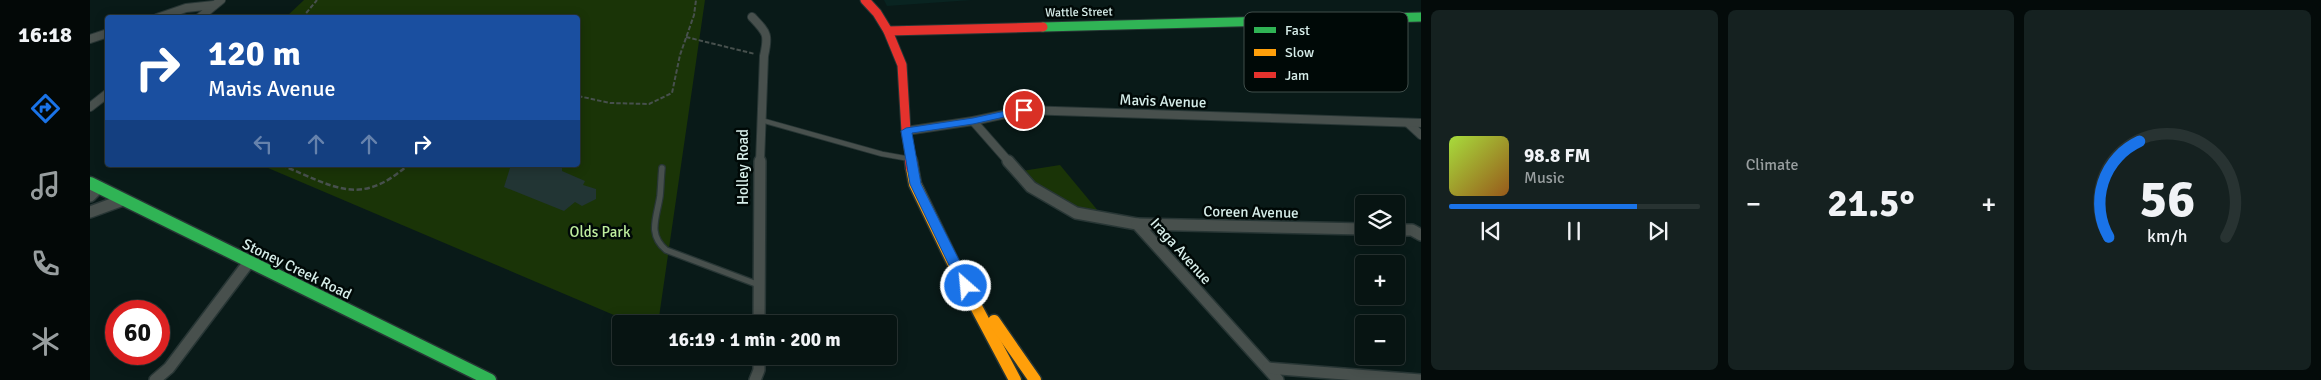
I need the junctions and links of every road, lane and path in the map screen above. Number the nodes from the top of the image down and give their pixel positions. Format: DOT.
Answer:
graph roads {
  1 [pos="317,0"];
  2 [pos="696,0"];
  3 [pos="865,0"];
  4 [pos="218,3"];
  5 [pos="166,15"];
  6 [pos="203,15"];
  7 [pos="306,15"];
  8 [pos="752,17"];
  9 [pos="1408,17"];
  10 [pos="1421,17"];
  11 [pos="1244,22"];
  12 [pos="888,31"];
  13 [pos="105,34"];
  14 [pos="686,37"];
  15 [pos="90,39"];
  16 [pos="764,56"];
  17 [pos="105,95"];
  18 [pos="580,96"];
  19 [pos="90,107"];
  20 [pos="760,120"];
  21 [pos="973,121"];
  22 [pos="1408,123"];
  23 [pos="1421,123"];
  24 [pos="906,131"];
  25 [pos="1421,135"];
  26 [pos="910,159"];
  27 [pos="286,167"];
  28 [pos="406,167"];
  29 [pos="662,168"];
  30 [pos="94,185"];
  31 [pos="90,196"];
  32 [pos="123,200"];
  33 [pos="90,212"];
  34 [pos="1137,224"];
  35 [pos="1355,229"];
  36 [pos="1405,230"];
  37 [pos="1421,235"];
  38 [pos="249,262"];
  39 [pos="958,271"];
  40 [pos="760,285"];
  41 [pos="759,315"];
  42 [pos="758,365"];
  43 [pos="1268,368"];
  44 [pos="486,379"];
  45 [pos="155,380"];
  46 [pos="755,380"];
  47 [pos="1015,380"];
  48 [pos="1035,380"];
  49 [pos="1278,380"];
  50 [pos="1421,380"];
  1 -- 7 [label="path"];
  2 -- 14 [label="path"];
  3 -- 12 [label="main road"];
  4 -- 5 [label="street"];
  4 -- 6 [label="street"];
  8 -- 16 [label="street, Holley Road"];
  9 -- 10 [label="main road, Wattle Street"];
  11 -- 12 [label="main road, Wattle Street"];
  12 -- 24 [label="main road"];
  13 -- 15 [label="street"];
  14 -- 16 [label="path"];
  14 -- 18 [label="path"];
  16 -- 20 [label="street, Holley Road"];
  17 -- 19 [label="street"];
  20 -- 26 [label="lane"];
  20 -- 40 [label="street, Holley Road"];
  21 -- 22 [label="street, Mavis Avenue"];
  21 -- 24 [label="street, Mavis Avenue"];
  21 -- 34 [label="street, Iraga Avenue"];
  22 -- 23 [label="street, Mavis Avenue"];
  22 -- 25 [label="street"];
  24 -- 26 [label="main road"];
  26 -- 39 [label="main road"];
  27 -- 28 [label="path"];
  29 -- 40 [label="lane"];
  30 -- 31 [label="street"];
  30 -- 32 [label="main road, Stoney Creek Road"];
  32 -- 33 [label="street"];
  32 -- 38 [label="main road, Stoney Creek Road"];
  34 -- 35 [label="street, Coreen Avenue"];
  34 -- 43 [label="street, Iraga Avenue"];
  36 -- 37 [label="street"];
  38 -- 44 [label="main road, Stoney Creek Road"];
  38 -- 45 [label="street"];
  39 -- 47 [label="main road"];
  39 -- 48 [label="main road"];
  40 -- 41 [label="street, Holley Road"];
  42 -- 46 [label="street"];
  43 -- 49 [label="street, Iraga Avenue"];
  43 -- 50 [label="street"];
}
